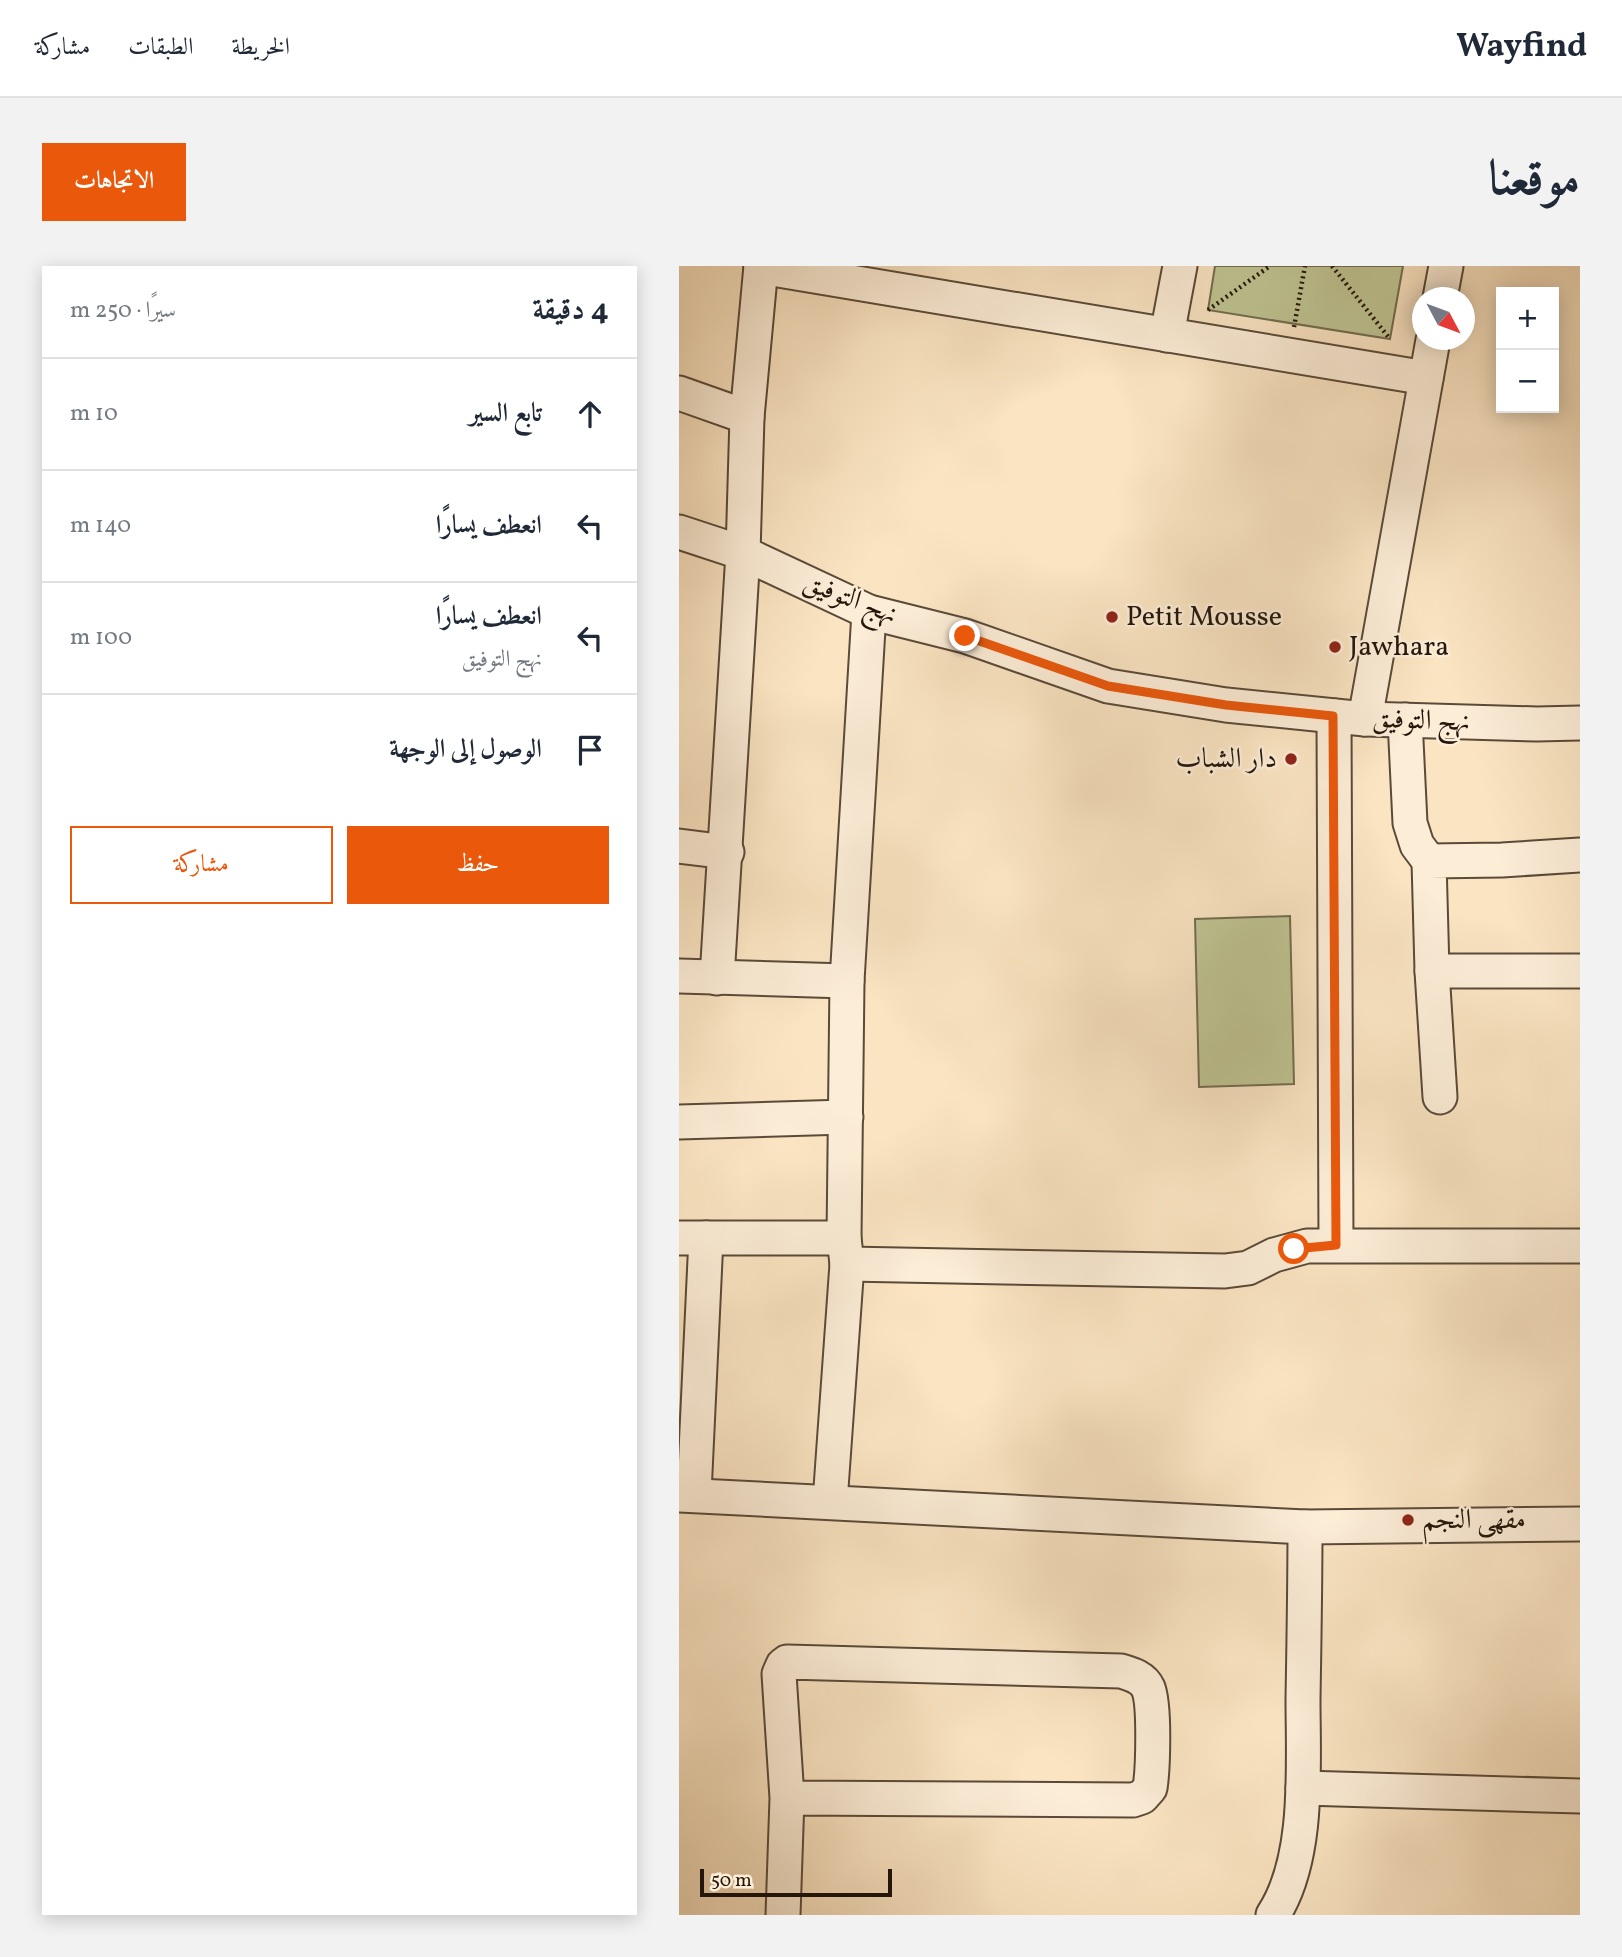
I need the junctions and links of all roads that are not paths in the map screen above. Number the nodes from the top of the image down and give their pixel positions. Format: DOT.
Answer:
graph roads {
  1 [pos="1180,266"];
  2 [pos="1446,266"];
  3 [pos="761,267"];
  4 [pos="1442,287"];
  5 [pos="1167,335"];
  6 [pos="1431,350"];
  7 [pos="1426,378"];
  8 [pos="679,393"];
  9 [pos="747,417"];
  10 [pos="679,532"];
  11 [pos="743,553"];
  12 [pos="869,612"];
  13 [pos="1349,718"];
  14 [pos="1405,720"];
  15 [pos="1580,723"];
  16 [pos="679,846"];
  17 [pos="727,852"];
  18 [pos="1580,855"];
  19 [pos="1429,861"];
  20 [pos="1432,971"];
  21 [pos="1580,971"];
  22 [pos="679,976"];
  23 [pos="717,978"];
  24 [pos="847,981"];
  25 [pos="1440,1097"];
  26 [pos="846,1117"];
  27 [pos="679,1122"];
  28 [pos="693,1238"];
  29 [pos="1336,1245"];
  30 [pos="1580,1246"];
  31 [pos="845,1251"];
  32 [pos="690,1362"];
  33 [pos="687,1495"];
  34 [pos="830,1502"];
  35 [pos="1580,1524"];
  36 [pos="1305,1527"];
  37 [pos="1303,1788"];
  38 [pos="1580,1796"];
  39 [pos="787,1798"];
  40 [pos="783,1915"];
  41 [pos="1273,1915"];
  1 -- 5 [label="street"];
  2 -- 4 [label="street"];
  3 -- 5 [label="street"];
  3 -- 9 [label="street"];
  5 -- 7 [label="street"];
  6 -- 7 [label="street"];
  7 -- 13 [label="street"];
  8 -- 9 [label="street"];
  9 -- 11 [label="street"];
  10 -- 11 [label="street, نهج التوفيق"];
  11 -- 12 [label="street, نهج التوفيق"];
  11 -- 17 [label="street"];
  12 -- 13 [label="street, نهج التوفيق"];
  12 -- 24 [label="street"];
  13 -- 14 [label="street, نهج التوفيق"];
  13 -- 29 [label="street"];
  14 -- 15 [label="street, نهج التوفيق"];
  14 -- 19 [label="street"];
  16 -- 17 [label="street"];
  17 -- 23 [label="street"];
  18 -- 19 [label="street"];
  19 -- 20 [label="street"];
  20 -- 21 [label="street"];
  20 -- 25 [label="street"];
  22 -- 23 [label="street"];
  23 -- 24 [label="street"];
  24 -- 26 [label="street"];
  26 -- 27 [label="street"];
  26 -- 31 [label="street"];
  28 -- 31 [label="street"];
  28 -- 32 [label="street"];
  29 -- 30 [label="street"];
  29 -- 31 [label="street"];
  31 -- 34 [label="street"];
  32 -- 33 [label="street"];
  33 -- 34 [label="street"];
  34 -- 36 [label="street"];
  35 -- 36 [label="street"];
  36 -- 37 [label="street"];
  37 -- 38 [label="street"];
  37 -- 41 [label="street"];
  39 -- 39 [label="street"];
  39 -- 40 [label="street"];
}
